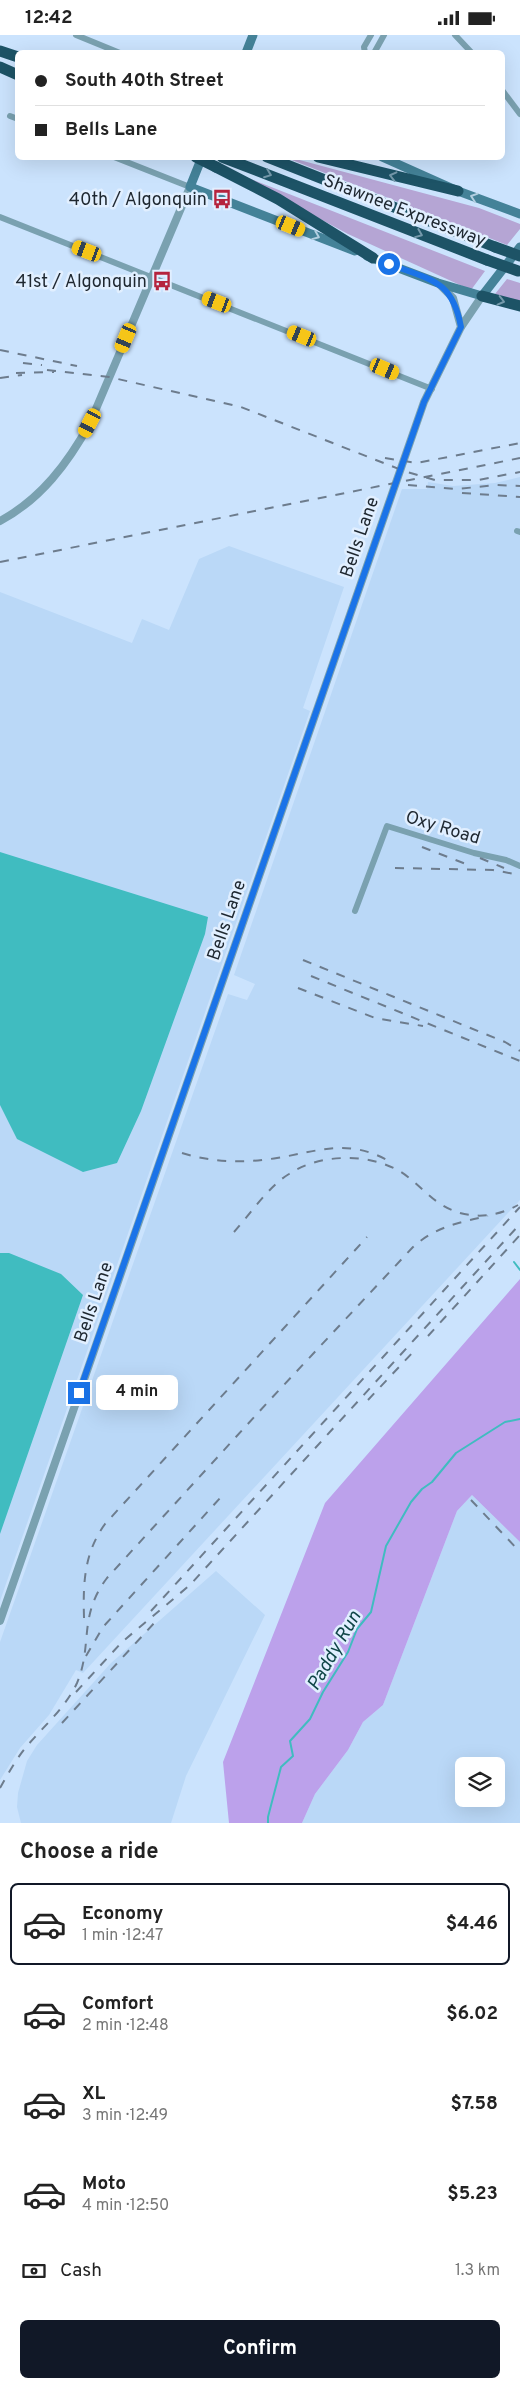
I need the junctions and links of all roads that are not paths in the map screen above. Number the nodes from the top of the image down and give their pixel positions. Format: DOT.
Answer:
graph roads {
  1 [pos="76,35"];
  2 [pos="253,35"];
  3 [pos="371,35"];
  4 [pos="384,35"];
  5 [pos="455,35"];
  6 [pos="113,50"];
  7 [pos="247,50"];
  8 [pos="364,50"];
  9 [pos="376,50"];
  10 [pos="469,50"];
  11 [pos="1,51"];
  12 [pos="15,56"];
  13 [pos="0,67"];
  14 [pos="15,74"];
  15 [pos="505,94"];
  16 [pos="520,114"];
  17 [pos="10,116"];
  18 [pos="15,118"];
  19 [pos="122,160"];
  20 [pos="201,160"];
  21 [pos="275,160"];
  22 [pos="330,160"];
  23 [pos="389,160"];
  24 [pos="219,162"];
  25 [pos="190,187"];
  26 [pos="458,191"];
  27 [pos="520,214"];
  28 [pos="0,217"];
  29 [pos="520,247"];
  30 [pos="520,256"];
  31 [pos="373,258"];
  32 [pos="519,272"];
  33 [pos="153,277"];
  34 [pos="438,283"];
  35 [pos="482,296"];
  36 [pos="520,306"];
  37 [pos="461,327"];
  38 [pos="432,389"];
  39 [pos="0,521"];
  40 [pos="520,866"];
  41 [pos="355,911"];
  42 [pos="0,1621"];
  1 -- 6 [label="street"];
  2 -- 7 [label="main road"];
  3 -- 8 [label="street"];
  4 -- 9 [label="street"];
  5 -- 10 [label="street"];
  11 -- 12 [label="highway"];
  13 -- 14 [label="highway"];
  15 -- 16 [label="street"];
  17 -- 18 [label="street"];
  19 -- 25 [label="street"];
  20 -- 25 [label="main road"];
  21 -- 30 [label="highway, Shawnee Expressway, bridge"];
  26 -- 22 [label="highway, one-way"];
  23 -- 26 [label="main road"];
  24 -- 31 [label="highway"];
  24 -- 32 [label="highway, Shawnee Expressway, one-way, bridge"];
  25 -- 31 [label="main road, one-way"];
  25 -- 33 [label="street"];
  27 -- 26 [label="main road, one-way"];
  28 -- 33 [label="street"];
  29 -- 35 [label="main road, Bells Lane"];
  31 -- 34 [label="main road"];
  33 -- 38 [label="street"];
  33 -- 39 [label="street"];
  34 -- 35 [label="main road"];
  34 -- 37 [label="street"];
  35 -- 36 [label="highway, one-way"];
  35 -- 37 [label="street, Bells Lane"];
  37 -- 38 [label="street, Bells Lane"];
  38 -- 42 [label="street, Bells Lane"];
  40 -- 41 [label="street, Oxy Road"];
}
